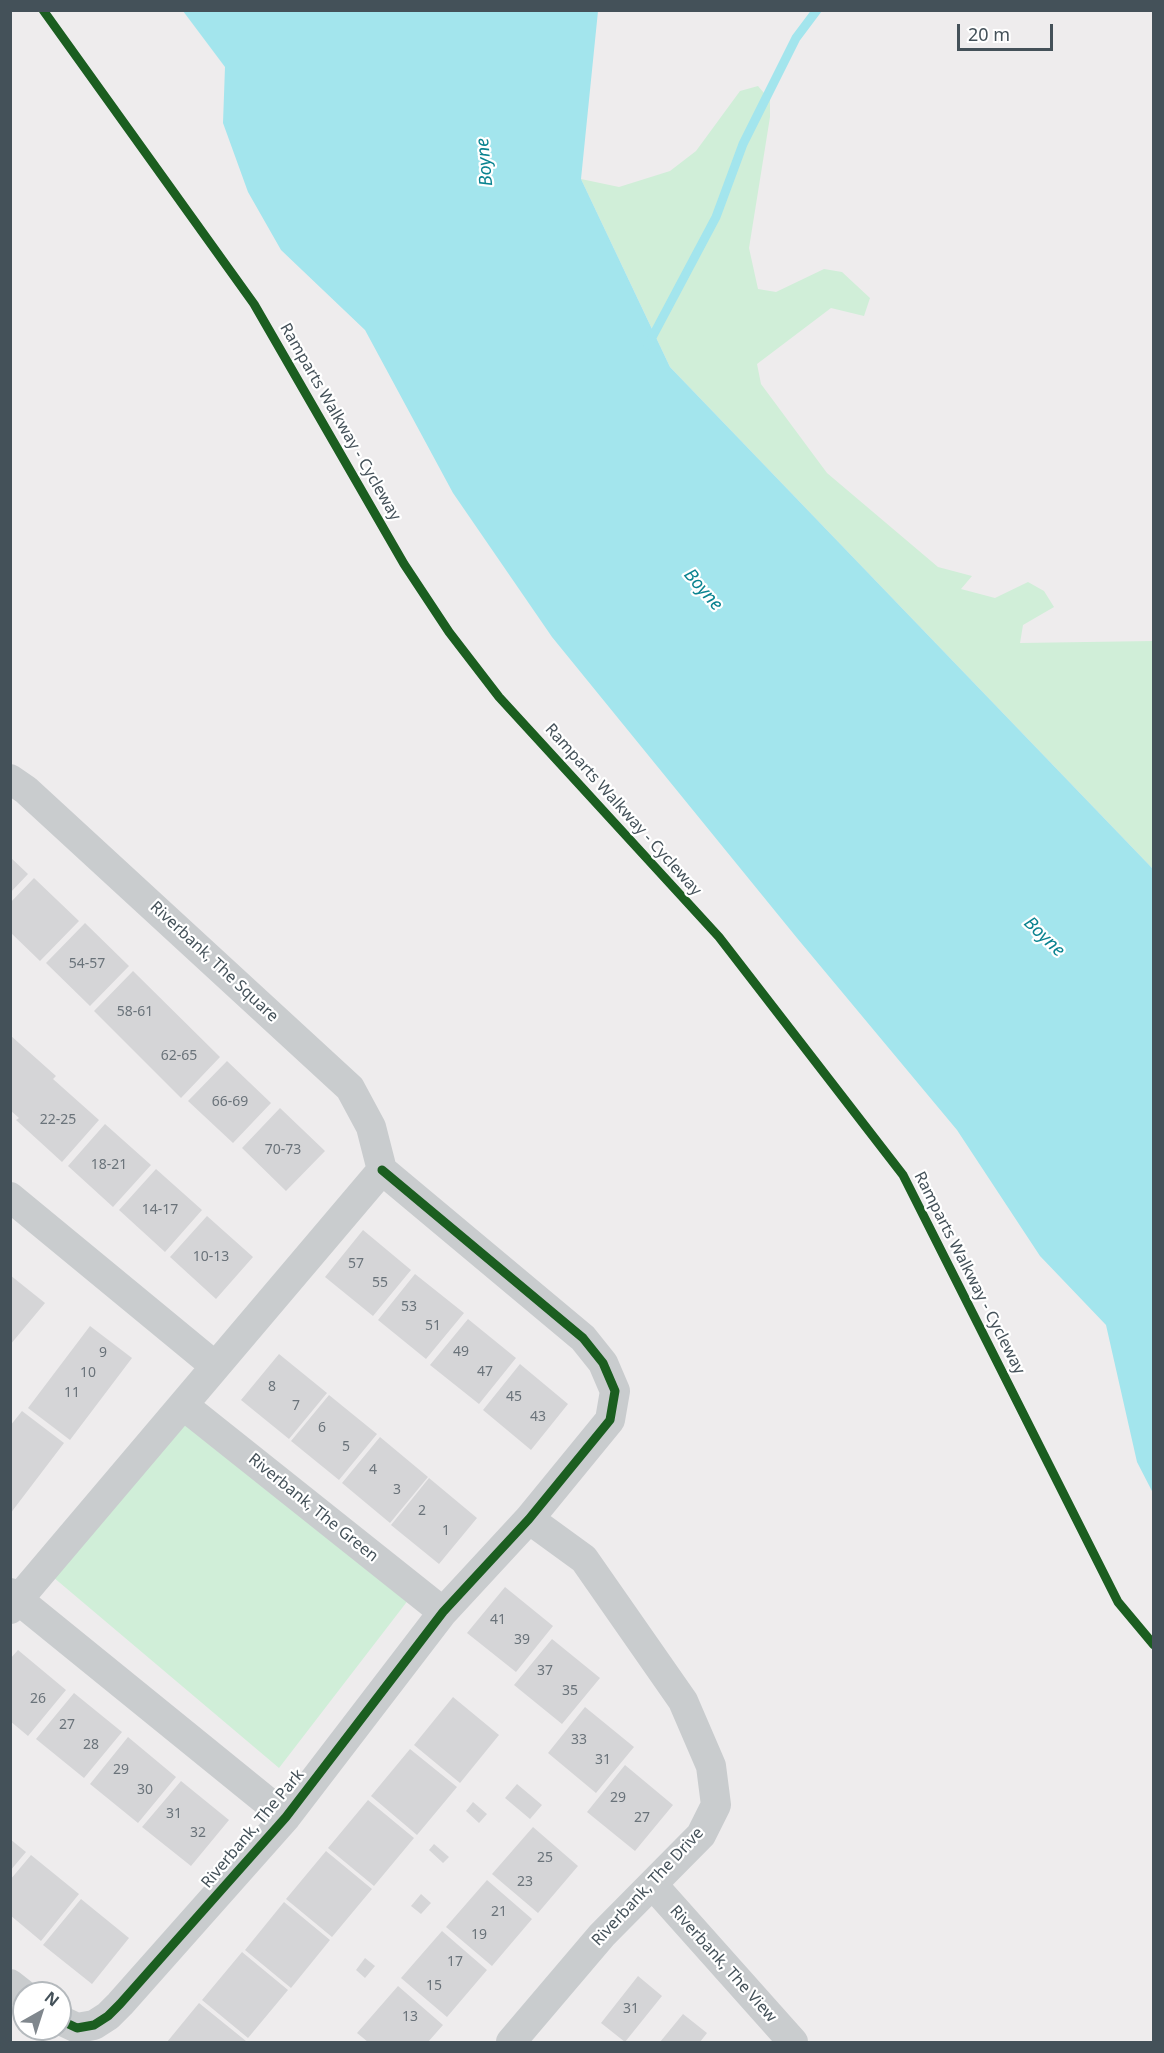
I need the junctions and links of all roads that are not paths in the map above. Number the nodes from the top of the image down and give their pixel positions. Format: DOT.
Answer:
graph roads {
  1 [pos="10,779"];
  2 [pos="382,1170"];
  3 [pos="10,1197"];
  4 [pos="216,1366"];
  5 [pos="183,1405"];
  6 [pos="529,1519"];
  7 [pos="13,1600"];
  8 [pos="443,1612"];
  9 [pos="286,1817"];
  10 [pos="653,1885"];
  11 [pos="72,2026"];
  12 [pos="511,2043"];
  13 [pos="794,2043"];
  1 -- 2 [label="street, Riverbank, The Square"];
  2 -- 4 [label="street"];
  2 -- 6 [label="street, Riverbank, The Park"];
  3 -- 4 [label="street"];
  4 -- 5 [label="street"];
  5 -- 7 [label="street"];
  5 -- 8 [label="street, Riverbank, The Green"];
  6 -- 8 [label="street, Riverbank, The Park"];
  6 -- 10 [label="street, Riverbank, The Drive"];
  7 -- 9 [label="street"];
  8 -- 9 [label="street, Riverbank, The Park"];
  9 -- 11 [label="street, Riverbank, The Park"];
  10 -- 12 [label="street, Riverbank, The Drive"];
  10 -- 13 [label="street, Riverbank, The View"];
}
